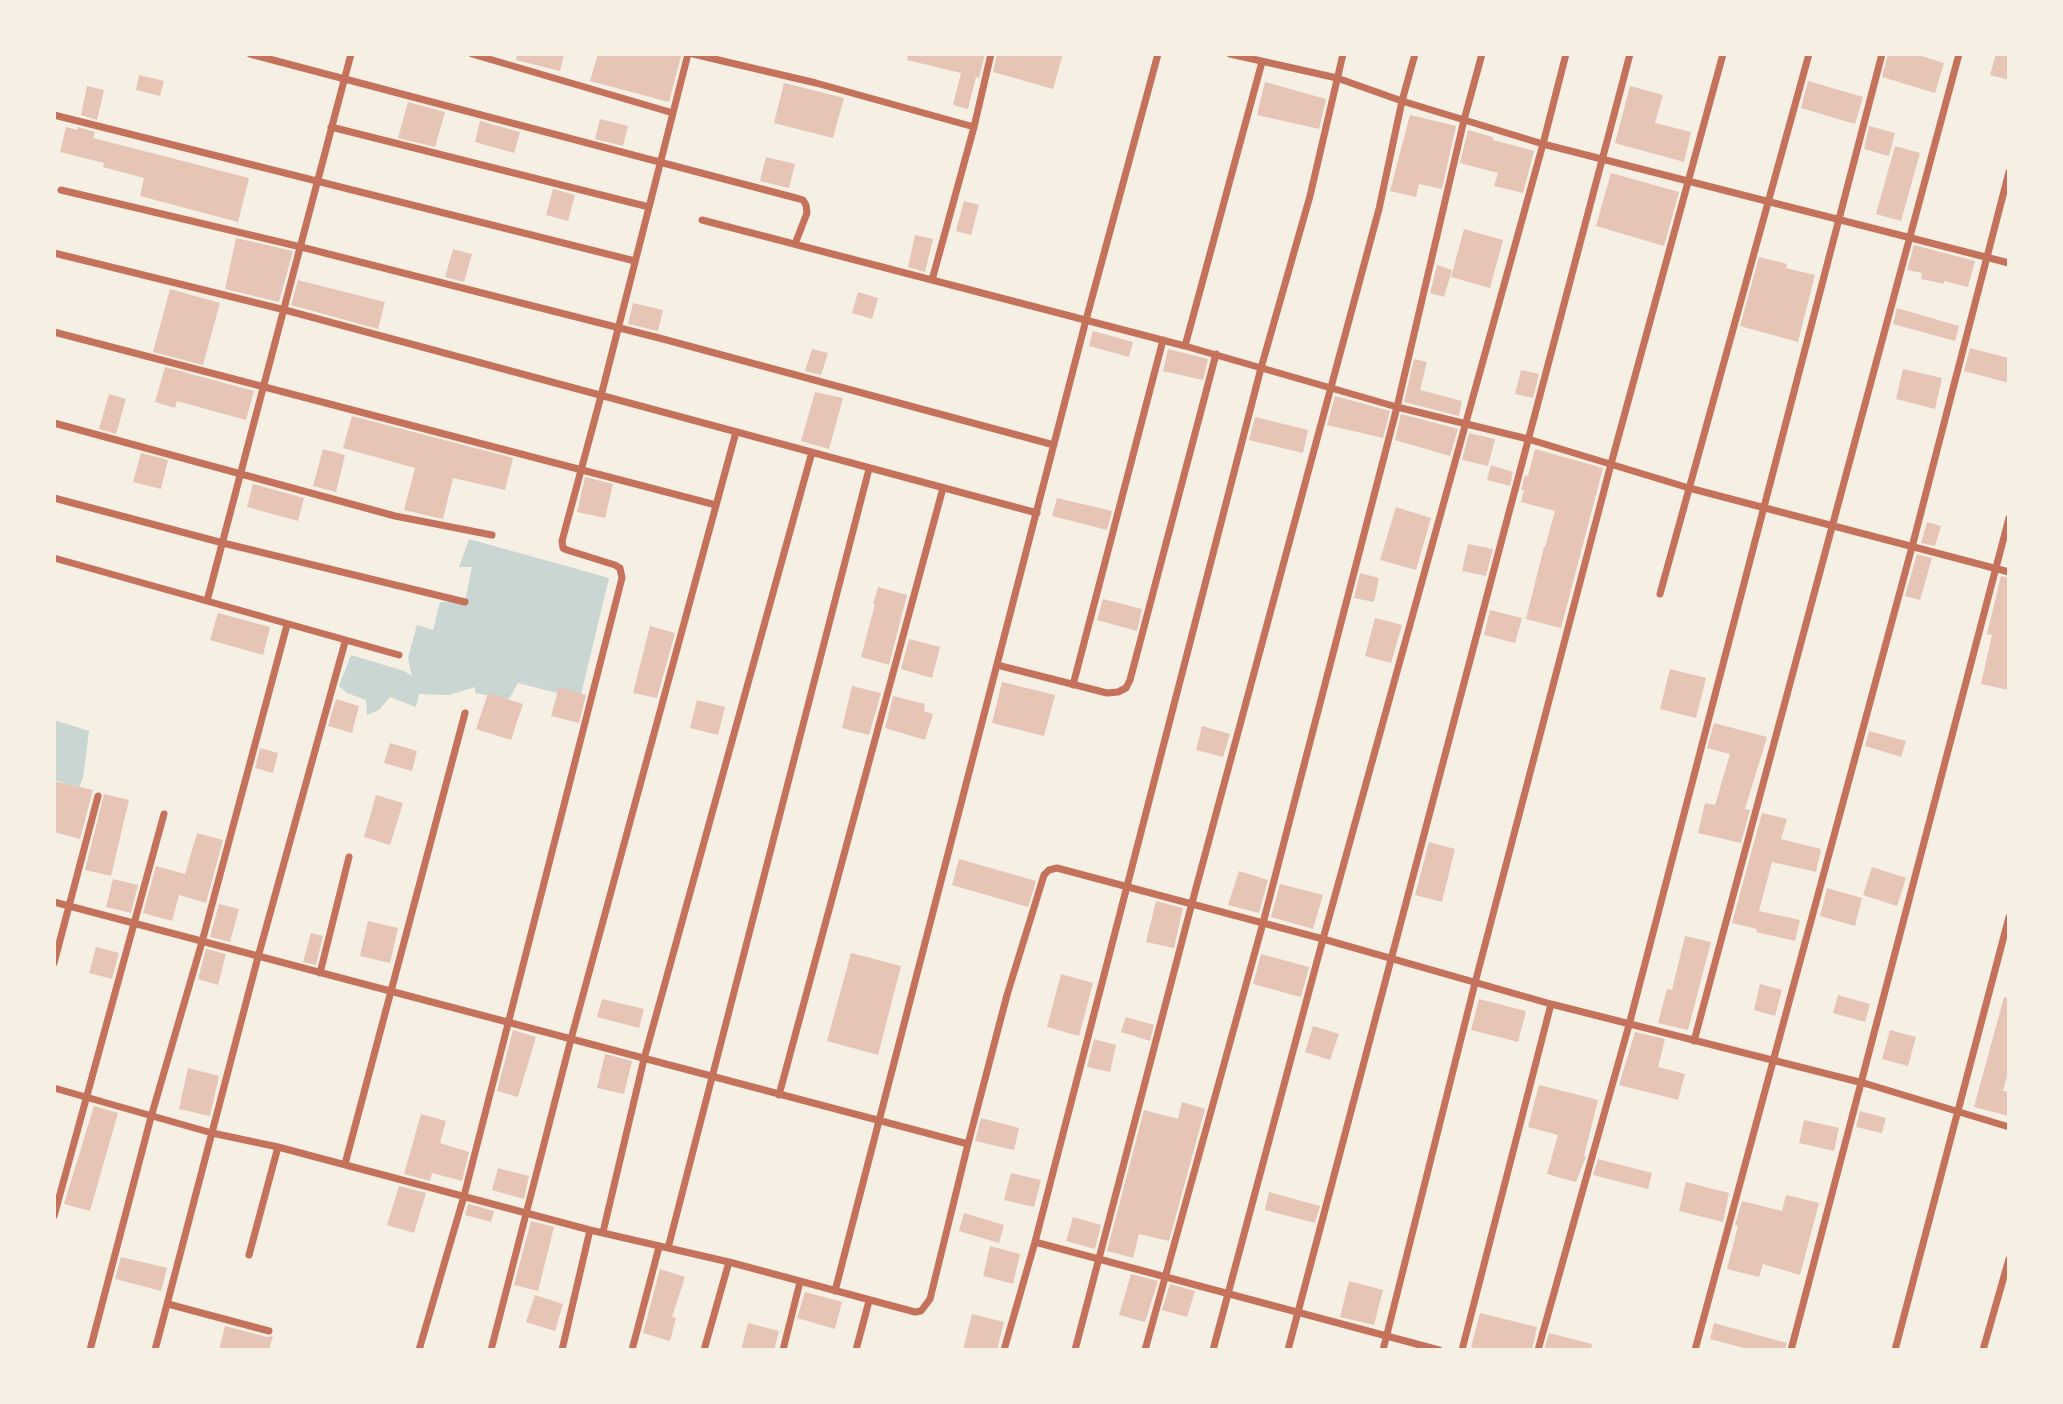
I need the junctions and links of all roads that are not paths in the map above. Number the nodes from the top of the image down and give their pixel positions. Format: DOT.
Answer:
graph roads {
  1 [pos="250,54"];
  2 [pos="351,54"];
  3 [pos="472,54"];
  4 [pos="690,54"];
  5 [pos="991,54"];
  6 [pos="1158,54"];
  7 [pos="1230,54"];
  8 [pos="1343,54"];
  9 [pos="1415,54"];
  10 [pos="1482,54"];
  11 [pos="1566,54"];
  12 [pos="1630,54"];
  13 [pos="1723,54"];
  14 [pos="1809,54"];
  15 [pos="1882,54"];
  16 [pos="1959,54"];
  17 [pos="1262,62"];
  18 [pos="345,78"];
  19 [pos="1337,78"];
  20 [pos="1402,101"];
  21 [pos="673,114"];
  22 [pos="54,115"];
  23 [pos="1464,120"];
  24 [pos="331,127"];
  25 [pos="974,127"];
  26 [pos="1543,144"];
  27 [pos="1602,159"];
  28 [pos="662,161"];
  29 [pos="2009,172"];
  30 [pos="318,180"];
  31 [pos="1688,181"];
  32 [pos="61,190"];
  33 [pos="1770,202"];
  34 [pos="649,207"];
  35 [pos="1839,219"];
  36 [pos="702,220"];
  37 [pos="1909,237"];
  38 [pos="795,244"];
  39 [pos="301,247"];
  40 [pos="54,253"];
  41 [pos="1988,257"];
  42 [pos="635,261"];
  43 [pos="2009,263"];
  44 [pos="932,280"];
  45 [pos="285,310"];
  46 [pos="1086,320"];
  47 [pos="618,328"];
  48 [pos="54,331"];
  49 [pos="1163,340"];
  50 [pos="1185,346"];
  51 [pos="1216,354"];
  52 [pos="1261,368"];
  53 [pos="265,385"];
  54 [pos="1331,388"];
  55 [pos="601,396"];
  56 [pos="1397,407"];
  57 [pos="54,423"];
  58 [pos="1464,425"];
  59 [pos="736,432"];
  60 [pos="1528,439"];
  61 [pos="1054,445"];
  62 [pos="812,452"];
  63 [pos="1611,464"];
  64 [pos="581,469"];
  65 [pos="869,469"];
  66 [pos="241,475"];
  67 [pos="943,488"];
  68 [pos="1689,488"];
  69 [pos="54,498"];
  70 [pos="716,505"];
  71 [pos="1764,508"];
  72 [pos="1037,513"];
  73 [pos="2009,518"];
  74 [pos="1830,526"];
  75 [pos="492,535"];
  76 [pos="223,543"];
  77 [pos="1912,547"];
  78 [pos="54,558"];
  79 [pos="1996,569"];
  80 [pos="2009,572"];
  81 [pos="1660,594"];
  82 [pos="207,601"];
  83 [pos="465,602"];
  84 [pos="287,625"];
  85 [pos="345,642"];
  86 [pos="399,655"];
  87 [pos="997,665"];
  88 [pos="1073,685"];
  89 [pos="465,713"];
  90 [pos="99,796"];
  91 [pos="164,814"];
  92 [pos="349,857"];
  93 [pos="1127,887"];
  94 [pos="54,902"];
  95 [pos="1192,903"];
  96 [pos="70,906"];
  97 [pos="2009,917"];
  98 [pos="1263,923"];
  99 [pos="135,924"];
  100 [pos="1323,939"];
  101 [pos="202,942"];
  102 [pos="258,957"];
  103 [pos="1391,959"];
  104 [pos="54,963"];
  105 [pos="320,973"];
  106 [pos="1475,983"];
  107 [pos="392,992"];
  108 [pos="1551,1004"];
  109 [pos="507,1023"];
  110 [pos="1629,1025"];
  111 [pos="571,1039"];
  112 [pos="1694,1041"];
  113 [pos="644,1059"];
  114 [pos="1774,1061"];
  115 [pos="712,1077"];
  116 [pos="1861,1083"];
  117 [pos="54,1088"];
  118 [pos="779,1095"];
  119 [pos="86,1098"];
  120 [pos="1957,1113"];
  121 [pos="151,1117"];
  122 [pos="879,1121"];
  123 [pos="2009,1127"];
  124 [pos="212,1133"];
  125 [pos="968,1144"];
  126 [pos="278,1147"];
  127 [pos="345,1164"];
  128 [pos="464,1196"];
  129 [pos="526,1213"];
  130 [pos="54,1216"];
  131 [pos="590,1230"];
  132 [pos="603,1232"];
  133 [pos="1035,1242"];
  134 [pos="663,1247"];
  135 [pos="249,1255"];
  136 [pos="2009,1259"];
  137 [pos="1100,1260"];
  138 [pos="729,1262"];
  139 [pos="1164,1277"];
  140 [pos="800,1282"];
  141 [pos="835,1291"];
  142 [pos="1228,1294"];
  143 [pos="869,1301"];
  144 [pos="168,1304"];
  145 [pos="1298,1313"];
  146 [pos="269,1331"];
  147 [pos="1387,1337"];
  148 [pos="90,1350"];
  149 [pos="155,1350"];
  150 [pos="419,1350"];
  151 [pos="491,1350"];
  152 [pos="562,1350"];
  153 [pos="632,1350"];
  154 [pos="704,1350"];
  155 [pos="783,1350"];
  156 [pos="856,1350"];
  157 [pos="1004,1350"];
  158 [pos="1075,1350"];
  159 [pos="1145,1350"];
  160 [pos="1213,1350"];
  161 [pos="1288,1350"];
  162 [pos="1384,1350"];
  163 [pos="1439,1350"];
  164 [pos="1462,1350"];
  165 [pos="1538,1350"];
  166 [pos="1696,1350"];
  167 [pos="1791,1350"];
  168 [pos="1895,1350"];
  169 [pos="1983,1350"];
  1 -- 18 [label="street"];
  2 -- 18 [label="street"];
  3 -- 21 [label="street"];
  4 -- 21 [label="street"];
  4 -- 25 [label="street"];
  5 -- 25 [label="street"];
  6 -- 46 [label="street"];
  7 -- 17 [label="street"];
  8 -- 19 [label="street"];
  9 -- 20 [label="street"];
  10 -- 23 [label="street"];
  11 -- 26 [label="street"];
  12 -- 27 [label="street"];
  13 -- 31 [label="street"];
  14 -- 33 [label="street"];
  15 -- 35 [label="street"];
  16 -- 37 [label="street"];
  17 -- 19 [label="street"];
  17 -- 50 [label="street"];
  18 -- 24 [label="street"];
  18 -- 28 [label="street"];
  19 -- 20 [label="street"];
  19 -- 52 [label="street"];
  20 -- 23 [label="street"];
  20 -- 54 [label="street"];
  21 -- 28 [label="street"];
  22 -- 30 [label="street"];
  23 -- 26 [label="street"];
  23 -- 56 [label="street"];
  24 -- 30 [label="street"];
  24 -- 34 [label="street"];
  25 -- 44 [label="street"];
  26 -- 27 [label="street"];
  26 -- 58 [label="street"];
  27 -- 31 [label="street"];
  27 -- 60 [label="street"];
  28 -- 34 [label="street"];
  28 -- 38 [label="street"];
  29 -- 41 [label="street"];
  30 -- 39 [label="street"];
  30 -- 42 [label="street"];
  31 -- 33 [label="street"];
  31 -- 63 [label="street"];
  32 -- 39 [label="street"];
  33 -- 35 [label="street"];
  33 -- 68 [label="street"];
  34 -- 42 [label="street"];
  35 -- 37 [label="street"];
  35 -- 71 [label="street"];
  36 -- 38 [label="street"];
  37 -- 41 [label="street"];
  37 -- 74 [label="street"];
  38 -- 44 [label="street"];
  39 -- 45 [label="street"];
  39 -- 47 [label="street"];
  40 -- 45 [label="street"];
  41 -- 43 [label="street"];
  41 -- 77 [label="street"];
  42 -- 47 [label="street"];
  44 -- 46 [label="street"];
  45 -- 53 [label="street"];
  45 -- 55 [label="street"];
  46 -- 49 [label="street"];
  46 -- 61 [label="street"];
  47 -- 55 [label="street"];
  47 -- 61 [label="street"];
  48 -- 53 [label="street"];
  49 -- 50 [label="street"];
  49 -- 88 [label="street"];
  50 -- 51 [label="street"];
  51 -- 52 [label="street"];
  51 -- 88 [label="street"];
  52 -- 54 [label="street"];
  52 -- 93 [label="street"];
  53 -- 64 [label="street"];
  53 -- 66 [label="street"];
  54 -- 56 [label="street"];
  54 -- 95 [label="street"];
  55 -- 59 [label="street"];
  55 -- 64 [label="street"];
  56 -- 58 [label="street"];
  56 -- 98 [label="street"];
  57 -- 66 [label="street"];
  58 -- 60 [label="street"];
  58 -- 100 [label="street"];
  59 -- 62 [label="street"];
  59 -- 70 [label="street"];
  60 -- 63 [label="street"];
  60 -- 103 [label="street"];
  61 -- 72 [label="street"];
  62 -- 65 [label="street"];
  62 -- 113 [label="street"];
  63 -- 68 [label="street"];
  63 -- 106 [label="street"];
  64 -- 70 [label="street"];
  64 -- 109 [label="street"];
  65 -- 67 [label="street"];
  65 -- 115 [label="street"];
  66 -- 75 [label="street"];
  66 -- 76 [label="street"];
  67 -- 72 [label="street"];
  67 -- 118 [label="street"];
  68 -- 71 [label="street"];
  68 -- 81 [label="street"];
  69 -- 76 [label="street"];
  70 -- 111 [label="street"];
  71 -- 74 [label="street"];
  71 -- 110 [label="street"];
  72 -- 87 [label="street"];
  73 -- 79 [label="street"];
  74 -- 77 [label="street"];
  74 -- 112 [label="street"];
  76 -- 82 [label="street"];
  76 -- 83 [label="street"];
  77 -- 79 [label="street"];
  77 -- 114 [label="street"];
  78 -- 82 [label="street"];
  79 -- 80 [label="street"];
  79 -- 116 [label="street"];
  82 -- 84 [label="street"];
  84 -- 85 [label="street"];
  84 -- 101 [label="street"];
  85 -- 86 [label="street"];
  85 -- 102 [label="street"];
  87 -- 88 [label="street"];
  87 -- 122 [label="street"];
  89 -- 107 [label="street"];
  90 -- 96 [label="street"];
  91 -- 99 [label="street"];
  92 -- 105 [label="street"];
  93 -- 95 [label="street"];
  93 -- 125 [label="street"];
  93 -- 133 [label="street"];
  94 -- 96 [label="street"];
  95 -- 98 [label="street"];
  95 -- 137 [label="street"];
  96 -- 99 [label="street"];
  96 -- 104 [label="street"];
  97 -- 120 [label="street"];
  98 -- 100 [label="street"];
  98 -- 139 [label="street"];
  99 -- 101 [label="street"];
  99 -- 119 [label="street"];
  100 -- 103 [label="street"];
  100 -- 142 [label="street"];
  101 -- 102 [label="street"];
  101 -- 121 [label="street"];
  102 -- 105 [label="street"];
  102 -- 124 [label="street"];
  103 -- 106 [label="street"];
  103 -- 145 [label="street"];
  105 -- 107 [label="street"];
  106 -- 108 [label="street"];
  106 -- 147 [label="street"];
  107 -- 109 [label="street"];
  107 -- 127 [label="street"];
  108 -- 110 [label="street"];
  108 -- 164 [label="street"];
  109 -- 111 [label="street"];
  109 -- 128 [label="street"];
  110 -- 112 [label="street"];
  110 -- 165 [label="street"];
  111 -- 113 [label="street"];
  111 -- 129 [label="street"];
  112 -- 114 [label="street"];
  113 -- 115 [label="street"];
  113 -- 132 [label="street"];
  114 -- 116 [label="street"];
  114 -- 166 [label="street"];
  115 -- 118 [label="street"];
  115 -- 134 [label="street"];
  116 -- 120 [label="street"];
  116 -- 167 [label="street"];
  117 -- 119 [label="street"];
  118 -- 122 [label="street"];
  119 -- 121 [label="street"];
  119 -- 130 [label="street"];
  120 -- 123 [label="street"];
  120 -- 168 [label="street"];
  121 -- 124 [label="street"];
  121 -- 148 [label="street"];
  122 -- 125 [label="street"];
  122 -- 141 [label="street"];
  124 -- 126 [label="street"];
  124 -- 144 [label="street"];
  125 -- 143 [label="street"];
  126 -- 127 [label="street"];
  126 -- 135 [label="street"];
  127 -- 128 [label="street"];
  128 -- 129 [label="street"];
  128 -- 150 [label="street"];
  129 -- 131 [label="street"];
  129 -- 151 [label="street"];
  131 -- 132 [label="street"];
  131 -- 152 [label="street"];
  132 -- 134 [label="street"];
  133 -- 137 [label="street"];
  133 -- 157 [label="street"];
  134 -- 138 [label="street"];
  134 -- 153 [label="street"];
  136 -- 169 [label="street"];
  137 -- 139 [label="street"];
  137 -- 158 [label="street"];
  138 -- 140 [label="street"];
  138 -- 154 [label="street"];
  139 -- 142 [label="street"];
  139 -- 159 [label="street"];
  140 -- 141 [label="street"];
  140 -- 155 [label="street"];
  141 -- 143 [label="street"];
  142 -- 145 [label="street"];
  142 -- 160 [label="street"];
  143 -- 156 [label="street"];
  144 -- 146 [label="street"];
  144 -- 149 [label="street"];
  145 -- 147 [label="street"];
  145 -- 161 [label="street"];
  147 -- 162 [label="street"];
  147 -- 163 [label="street"];
}
